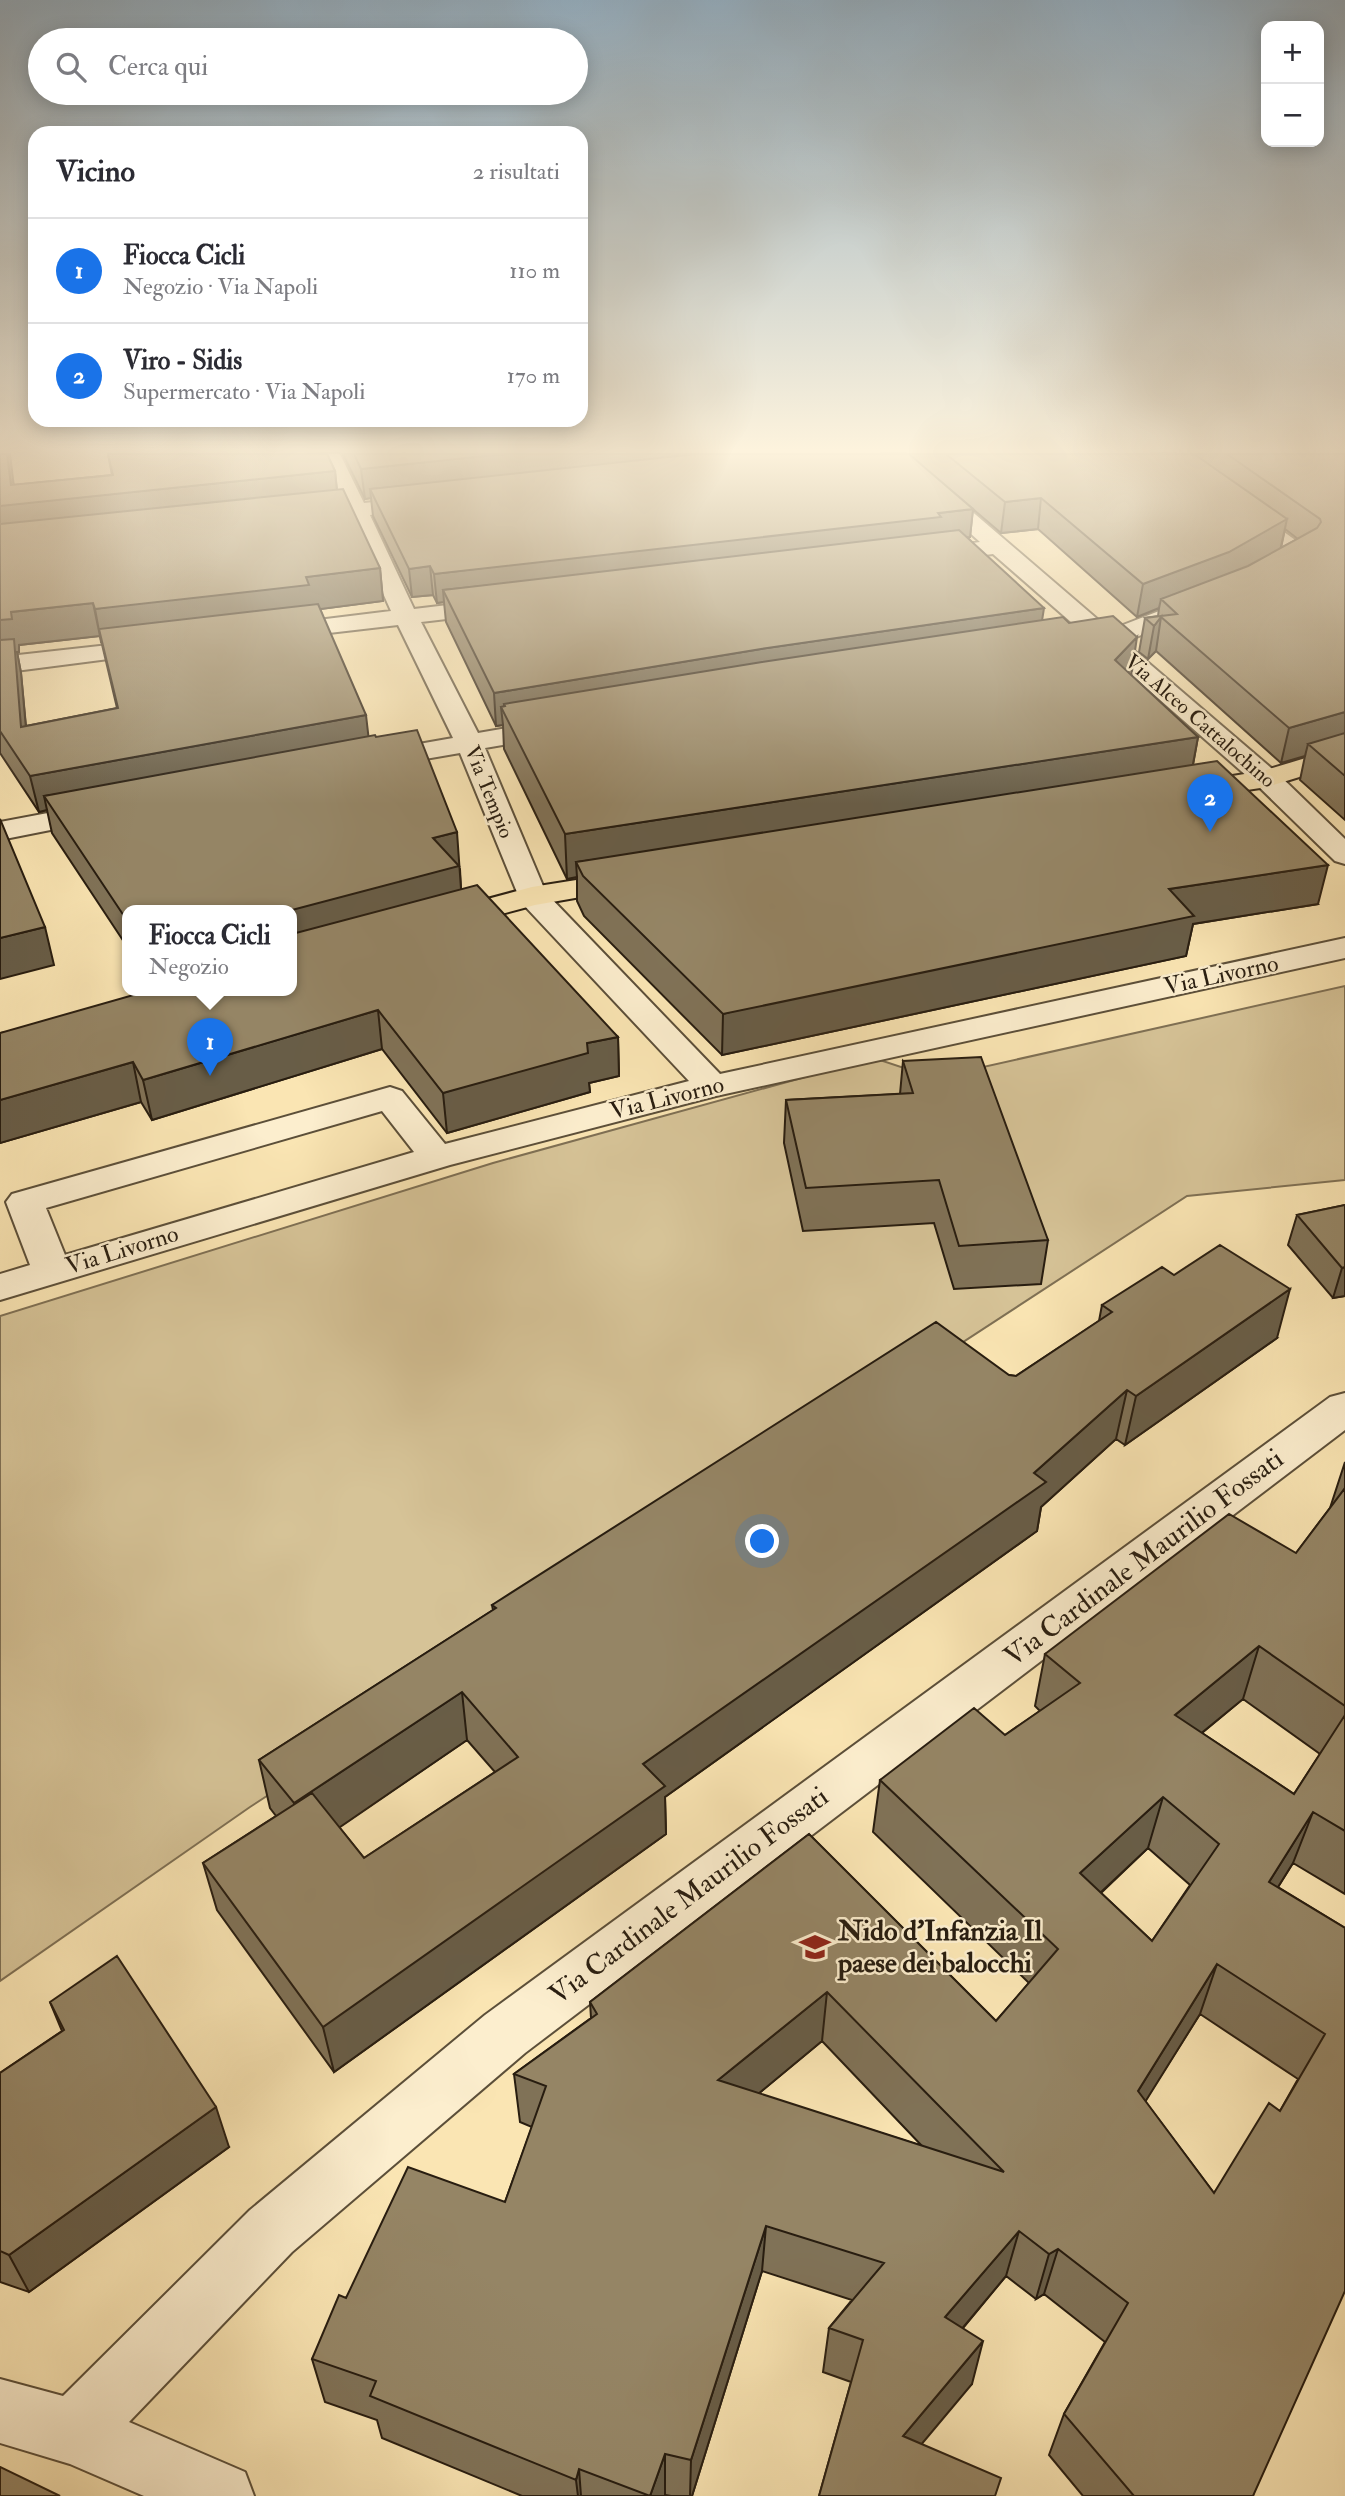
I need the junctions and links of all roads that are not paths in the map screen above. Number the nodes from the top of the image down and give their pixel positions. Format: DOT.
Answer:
graph roads {
  1 [pos="383,570"];
  2 [pos="1028,570"];
  3 [pos="1268,570"];
  4 [pos="1255,578"];
  5 [pos="1208,601"];
  6 [pos="523,603"];
  7 [pos="406,617"];
  8 [pos="249,636"];
  9 [pos="1108,640"];
  10 [pos="180,644"];
  11 [pos="1055,649"];
  12 [pos="0,665"];
  13 [pos="575,724"];
  14 [pos="469,742"];
  15 [pos="1345,754"];
  16 [pos="349,765"];
  17 [pos="1266,779"];
  18 [pos="1157,796"];
  19 [pos="121,808"];
  20 [pos="0,831"];
  21 [pos="1345,855"];
  22 [pos="654,877"];
  23 [pos="532,896"];
  24 [pos="423,926"];
  25 [pos="1345,948"];
  26 [pos="712,1086"];
  27 [pos="437,1157"];
  28 [pos="52,1271"];
  29 [pos="0,1287"];
  30 [pos="1345,1408"];
  31 [pos="0,2411"];
  32 [pos="74,2432"];
  33 [pos="221,2496"];
  1 -- 7 [label="street, Via Tempio"];
  2 -- 9 [label="street, Via Alceo Cattalochino"];
  3 -- 4 [label="street"];
  5 -- 9 [label="street"];
  6 -- 7 [label="street"];
  7 -- 8 [label="street"];
  7 -- 14 [label="street, Via Tempio"];
  9 -- 11 [label="street"];
  9 -- 17 [label="street, Via Alceo Cattalochino"];
  10 -- 12 [label="street"];
  13 -- 14 [label="street"];
  14 -- 16 [label="street"];
  14 -- 23 [label="street, Via Tempio"];
  15 -- 17 [label="main road"];
  17 -- 18 [label="main road"];
  17 -- 21 [label="street, Via Alceo Cattalochino"];
  19 -- 20 [label="street"];
  22 -- 23 [label="main road"];
  23 -- 24 [label="main road"];
  23 -- 26 [label="street, Via Tempio"];
  25 -- 26 [label="street, Via Livorno"];
  26 -- 27 [label="street, Via Livorno"];
  27 -- 28 [label="street, Via Livorno"];
  27 -- 28 [label="street"];
  28 -- 29 [label="street, Via Livorno"];
  30 -- 32 [label="street, Via Cardinale Maurilio Fossati"];
  31 -- 32 [label="street"];
  32 -- 33 [label="street"];
}
